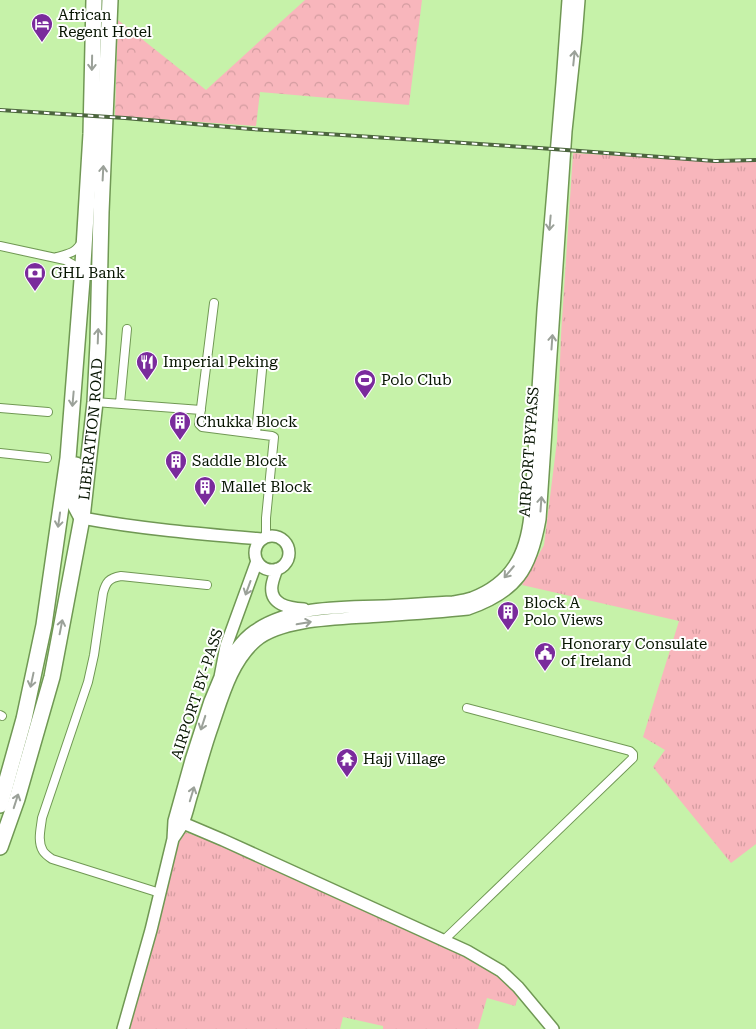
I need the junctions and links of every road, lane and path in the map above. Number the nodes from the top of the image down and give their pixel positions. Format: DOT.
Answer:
graph roads {
  1 [pos="110,0"];
  2 [pos="118,0"];
  3 [pos="568,0"];
  4 [pos="579,0"];
  5 [pos="92,5"];
  6 [pos="109,40"];
  7 [pos="84,238"];
  8 [pos="0,246"];
  9 [pos="56,257"];
  10 [pos="82,280"];
  11 [pos="214,304"];
  12 [pos="127,329"];
  13 [pos="262,370"];
  14 [pos="95,402"];
  15 [pos="120,404"];
  16 [pos="0,408"];
  17 [pos="201,410"];
  18 [pos="48,412"];
  19 [pos="71,420"];
  20 [pos="256,434"];
  21 [pos="0,453"];
  22 [pos="47,458"];
  23 [pos="82,518"];
  24 [pos="214,536"];
  25 [pos="264,538"];
  26 [pos="256,557"];
  27 [pos="277,568"];
  28 [pos="207,586"];
  29 [pos="314,609"];
  30 [pos="224,680"];
  31 [pos="467,708"];
  32 [pos="0,805"];
  33 [pos="178,822"];
  34 [pos="0,847"];
  35 [pos="160,893"];
  36 [pos="444,940"];
  37 [pos="123,1029"];
  38 [pos="553,1029"];
  1 -- 6 [label="highway, LIBERATION ROAD"];
  2 -- 6 [label="highway"];
  3 -- 29 [label="main road, AIRPORT BYPASS, one-way"];
  30 -- 4 [label="main road, AIRPORT BYPASS, one-way"];
  5 -- 7 [label="highway, LIBERATION ROAD, one-way"];
  14 -- 6 [label="highway, LIBERATION ROAD, one-way"];
  7 -- 9 [label="street"];
  7 -- 10 [label="highway, LIBERATION ROAD"];
  8 -- 9 [label="street"];
  9 -- 10 [label="street"];
  10 -- 19 [label="highway, LIBERATION ROAD, one-way"];
  11 -- 17 [label="street"];
  12 -- 15 [label="street"];
  13 -- 20 [label="street"];
  14 -- 15 [label="street"];
  14 -- 23 [label="highway, LIBERATION ROAD"];
  15 -- 17 [label="street"];
  16 -- 18 [label="street"];
  17 -- 20 [label="street"];
  19 -- 23 [label="highway"];
  19 -- 32 [label="highway, LIBERATION ROAD, one-way"];
  20 -- 25 [label="street"];
  21 -- 22 [label="street"];
  23 -- 24 [label="main road"];
  34 -- 23 [label="highway, LIBERATION ROAD, one-way"];
  24 -- 25 [label="main road"];
  24 -- 26 [label="main road"];
  25 -- 26 [label="main road"];
  25 -- 27 [label="main road"];
  26 -- 27 [label="main road"];
  26 -- 30 [label="main road, AIRPORT BY-PASS, one-way"];
  27 -- 29 [label="main road"];
  28 -- 35 [label="street"];
  29 -- 30 [label="main road, AIRPORT BYPASS"];
  30 -- 33 [label="main road, AIRPORT BY-PASS"];
  31 -- 36 [label="street"];
  33 -- 35 [label="main road, AIRPORT BY-PASS"];
  33 -- 36 [label="main road"];
  35 -- 37 [label="main road, AIRPORT BY-PASS"];
  36 -- 38 [label="main road"];
}
